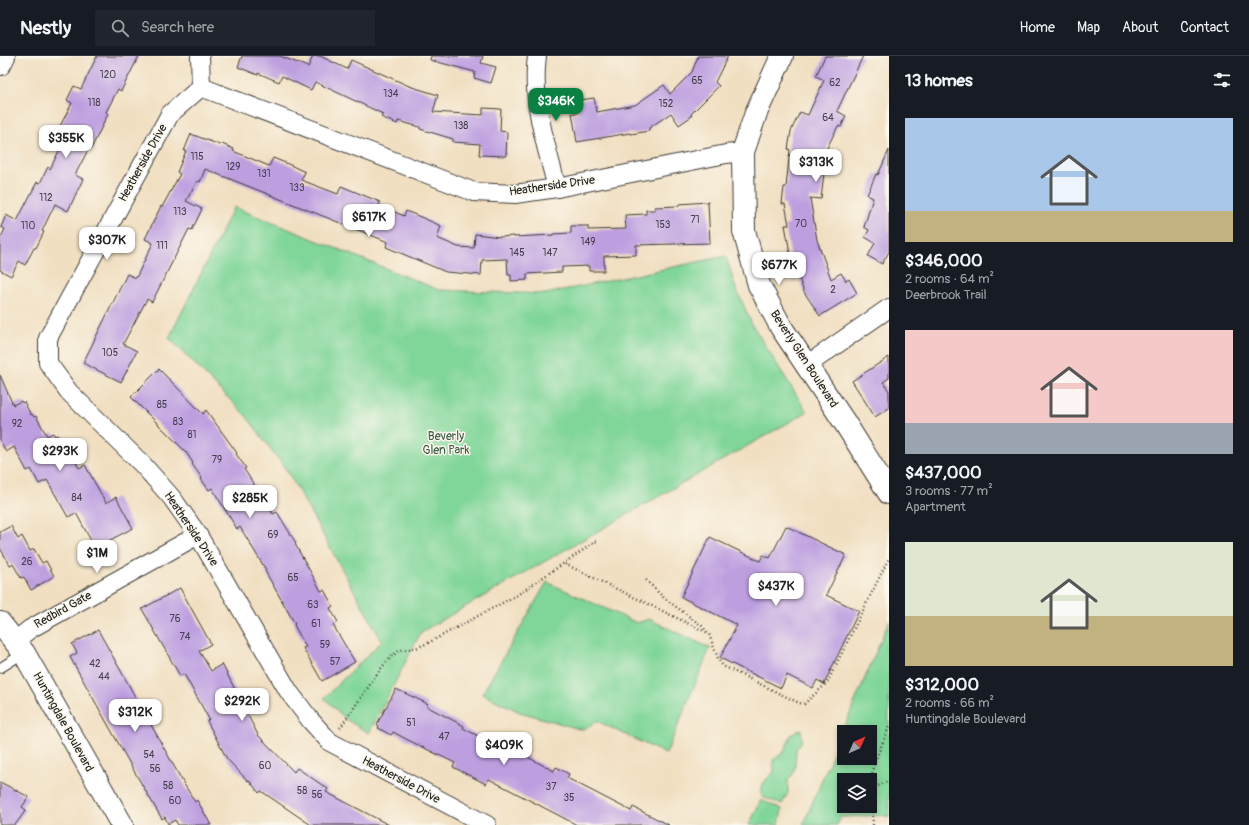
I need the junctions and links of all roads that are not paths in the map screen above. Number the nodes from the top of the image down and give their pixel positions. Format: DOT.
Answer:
graph roads {
  1 [pos="4,56"];
  2 [pos="200,56"];
  3 [pos="537,56"];
  4 [pos="782,56"];
  5 [pos="0,64"];
  6 [pos="201,87"];
  7 [pos="742,152"];
  8 [pos="557,188"];
  9 [pos="889,308"];
  10 [pos="807,365"];
  11 [pos="889,493"];
  12 [pos="198,534"];
  13 [pos="0,623"];
  14 [pos="19,647"];
  15 [pos="0,668"];
  16 [pos="117,821"];
  17 [pos="487,825"];
  1 -- 5 [label="street"];
  2 -- 6 [label="street"];
  3 -- 8 [label="street"];
  4 -- 7 [label="street, Beverly Glen Boulevard"];
  6 -- 8 [label="street, Heatherside Drive"];
  6 -- 12 [label="street, Heatherside Drive"];
  7 -- 8 [label="street, Heatherside Drive"];
  7 -- 10 [label="street, Beverly Glen Boulevard"];
  9 -- 10 [label="street"];
  10 -- 11 [label="street, Beverly Glen Boulevard"];
  12 -- 14 [label="street, Redbird Gate"];
  12 -- 17 [label="street, Heatherside Drive"];
  13 -- 14 [label="street, Huntingdale Boulevard"];
  14 -- 15 [label="lane"];
  14 -- 16 [label="street, Huntingdale Boulevard"];
}
